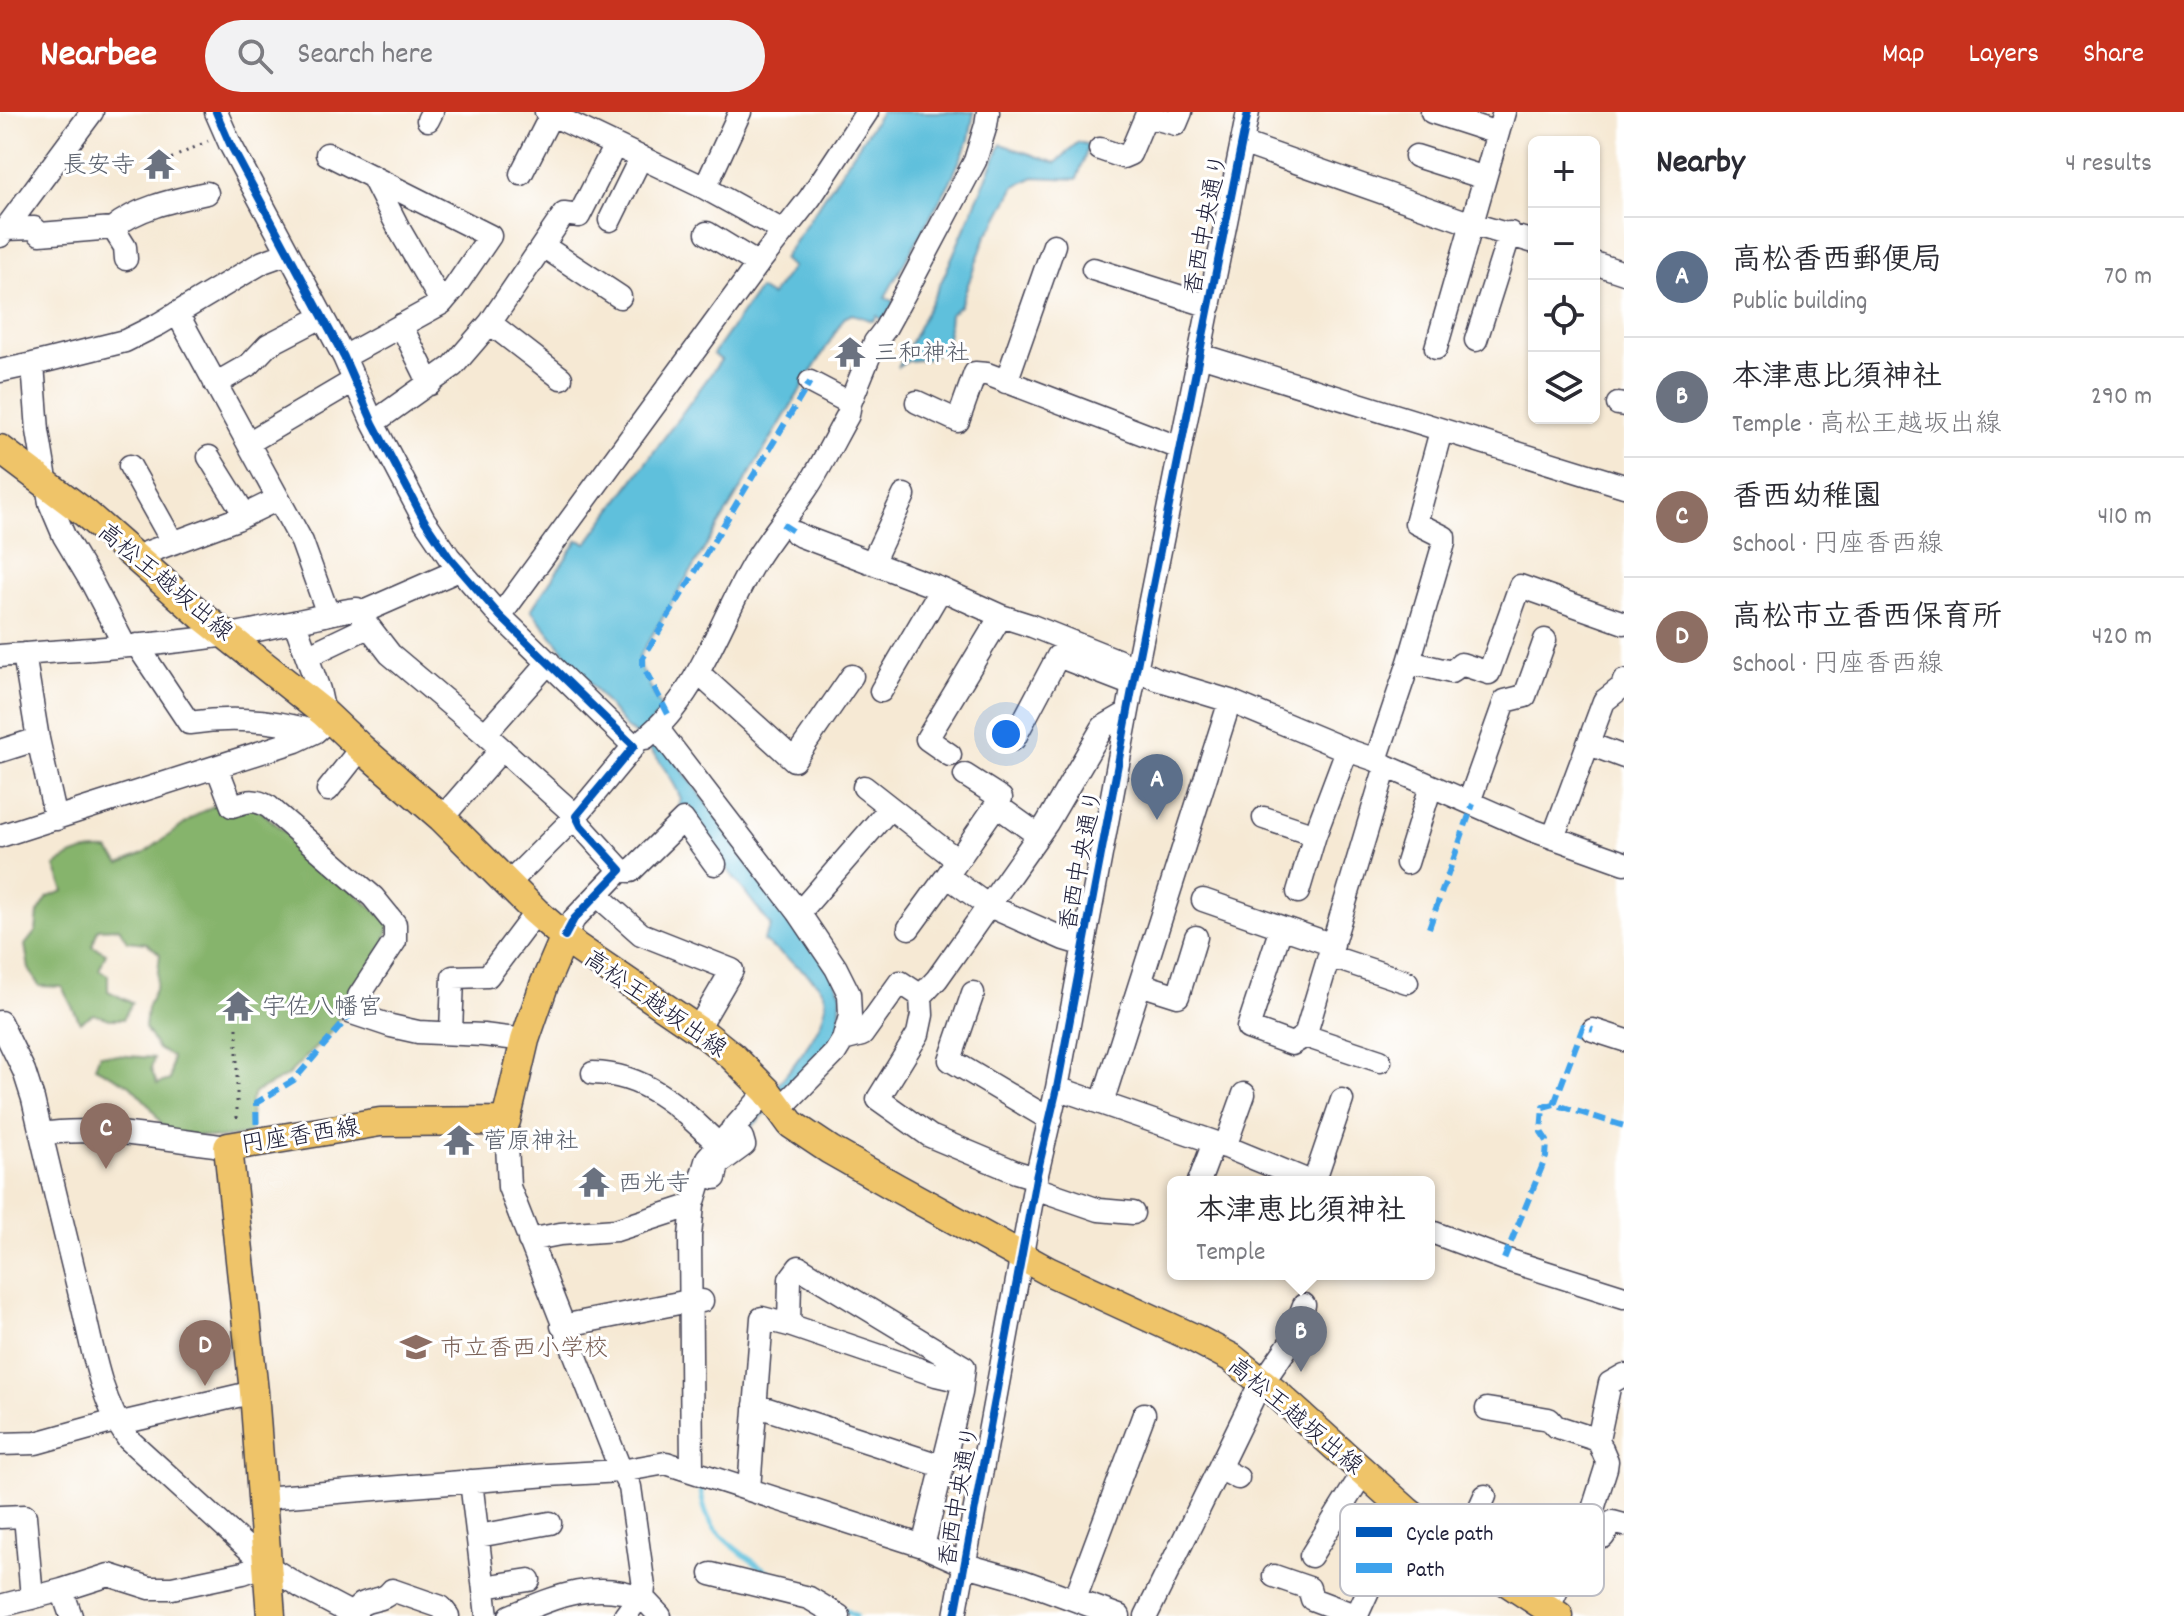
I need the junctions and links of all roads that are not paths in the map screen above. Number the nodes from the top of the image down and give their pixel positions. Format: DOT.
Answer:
graph roads {
  1 [pos="92,112"];
  2 [pos="216,112"];
  3 [pos="740,112"];
  4 [pos="867,112"];
  5 [pos="988,112"];
  6 [pos="1181,112"];
  7 [pos="1248,112"];
  8 [pos="1432,112"];
  9 [pos="548,113"];
  10 [pos="579,120"];
  11 [pos="1500,123"];
  12 [pos="1242,143"];
  13 [pos="615,145"];
  14 [pos="1100,149"];
  15 [pos="327,154"];
  16 [pos="1416,156"];
  17 [pos="641,157"];
  18 [pos="521,174"];
  19 [pos="372,176"];
  20 [pos="1485,178"];
  21 [pos="705,188"];
  22 [pos="207,193"];
  23 [pos="422,201"];
  24 [pos="610,220"];
  25 [pos="1472,224"];
  26 [pos="113,228"];
  27 [pos="399,229"];
  28 [pos="783,231"];
  29 [pos="3,232"];
  30 [pos="707,233"];
  31 [pos="1510,233"];
  32 [pos="1528,240"];
  33 [pos="1054,245"];
  34 [pos="543,246"];
  35 [pos="288,253"];
  36 [pos="126,259"];
  37 [pos="758,264"];
  38 [pos="1600,265"];
  39 [pos="1093,269"];
  40 [pos="1624,273"];
  41 [pos="620,297"];
  42 [pos="442,303"];
  43 [pos="1210,306"];
  44 [pos="177,313"];
  45 [pos="322,317"];
  46 [pos="490,323"];
  47 [pos="401,325"];
  48 [pos="1476,340"];
  49 [pos="1436,348"];
  50 [pos="1200,355"];
  51 [pos="344,357"];
  52 [pos="33,364"];
  53 [pos="0,371"];
  54 [pos="561,378"];
  55 [pos="355,380"];
  56 [pos="810,382"];
  57 [pos="1006,382"];
  58 [pos="215,384"];
  59 [pos="430,384"];
  60 [pos="917,402"];
  61 [pos="850,403"];
  62 [pos="373,423"];
  63 [pos="1441,431"];
  64 [pos="248,443"];
  65 [pos="1180,448"];
  66 [pos="0,449"];
  67 [pos="209,457"];
  68 [pos="130,466"];
  69 [pos="48,483"];
  70 [pos="1624,486"];
  71 [pos="904,495"];
  72 [pos="278,499"];
  73 [pos="245,515"];
  74 [pos="796,533"];
  75 [pos="173,543"];
  76 [pos="135,557"];
  77 [pos="872,563"];
  78 [pos="459,570"];
  79 [pos="941,589"];
  80 [pos="328,614"];
  81 [pos="500,616"];
  82 [pos="1001,616"];
  83 [pos="365,619"];
  84 [pos="295,623"];
  85 [pos="1624,623"];
  86 [pos="228,635"];
  87 [pos="1545,640"];
  88 [pos="131,645"];
  89 [pos="24,654"];
  90 [pos="0,656"];
  91 [pos="307,656"];
  92 [pos="549,662"];
  93 [pos="1409,662"];
  94 [pos="697,674"];
  95 [pos="852,676"];
  96 [pos="1134,677"];
  97 [pos="1624,681"];
  98 [pos="881,691"];
  99 [pos="1230,701"];
  100 [pos="1127,713"];
  101 [pos="323,722"];
  102 [pos="646,736"];
  103 [pos="38,739"];
  104 [pos="1014,739"];
  105 [pos="493,742"];
  106 [pos="1589,744"];
  107 [pos="361,748"];
  108 [pos="1347,750"];
  109 [pos="0,751"];
  110 [pos="950,755"];
  111 [pos="1624,757"];
  112 [pos="1381,763"];
  113 [pos="217,767"];
  114 [pos="965,775"];
  115 [pos="1431,786"];
  116 [pos="864,787"];
  117 [pos="328,790"];
  118 [pos="1469,802"];
  119 [pos="996,805"];
  120 [pos="890,808"];
  121 [pos="576,816"];
  122 [pos="442,818"];
  123 [pos="1264,818"];
  124 [pos="56,819"];
  125 [pos="1038,835"];
  126 [pos="1315,835"];
  127 [pos="0,836"];
  128 [pos="1553,838"];
  129 [pos="1407,863"];
  130 [pos="1624,863"];
  131 [pos="715,864"];
  132 [pos="952,868"];
  133 [pos="621,870"];
  134 [pos="509,883"];
  135 [pos="1298,892"];
  136 [pos="597,895"];
  137 [pos="1203,900"];
  138 [pos="987,905"];
  139 [pos="536,912"];
  140 [pos="799,913"];
  141 [pos="909,928"];
  142 [pos="1281,928"];
  143 [pos="565,936"];
  144 [pos="1196,937"];
  145 [pos="1084,945"];
  146 [pos="1331,951"];
  147 [pos="1407,982"];
  148 [pos="1140,984"];
  149 [pos="973,993"];
  150 [pos="921,996"];
  151 [pos="0,1022"];
  152 [pos="697,1030"];
  153 [pos="1593,1030"];
  154 [pos="451,1033"];
  155 [pos="1305,1036"];
  156 [pos="525,1040"];
  157 [pos="843,1040"];
  158 [pos="1624,1040"];
  159 [pos="1380,1061"];
  160 [pos="593,1073"];
  161 [pos="1057,1088"];
  162 [pos="1244,1094"];
  163 [pos="774,1100"];
  164 [pos="1342,1100"];
  165 [pos="1102,1103"];
  166 [pos="1051,1120"];
  167 [pos="506,1121"];
  168 [pos="41,1134"];
  169 [pos="1219,1145"];
  170 [pos="232,1146"];
  171 [pos="723,1148"];
  172 [pos="1202,1176"];
  173 [pos="1296,1176"];
  174 [pos="1310,1176"];
  175 [pos="1036,1183"];
  176 [pos="693,1205"];
  177 [pos="1133,1213"];
  178 [pos="1435,1233"];
  179 [pos="529,1240"];
  180 [pos="1023,1256"];
  181 [pos="1624,1297"];
  182 [pos="696,1301"];
  183 [pos="1304,1305"];
  184 [pos="789,1325"];
  185 [pos="562,1326"];
  186 [pos="1624,1375"];
  187 [pos="962,1381"];
  188 [pos="1262,1383"];
  189 [pos="254,1392"];
  190 [pos="755,1405"];
  191 [pos="1487,1409"];
  192 [pos="1144,1414"];
  193 [pos="116,1422"];
  194 [pos="1598,1440"];
  195 [pos="0,1444"];
  196 [pos="1616,1462"];
  197 [pos="942,1466"];
  198 [pos="621,1471"];
  199 [pos="1364,1471"];
  200 [pos="699,1474"];
  201 [pos="471,1481"];
  202 [pos="749,1489"];
  203 [pos="1485,1496"];
  204 [pos="263,1498"];
  205 [pos="1343,1504"];
  206 [pos="1399,1504"];
  207 [pos="1481,1504"];
  208 [pos="1597,1504"];
  209 [pos="1340,1509"];
  210 [pos="0,1517"];
  211 [pos="550,1523"];
  212 [pos="1624,1525"];
  213 [pos="478,1536"];
  214 [pos="1604,1536"];
  215 [pos="923,1546"];
  216 [pos="1311,1556"];
  217 [pos="266,1565"];
  218 [pos="966,1565"];
  219 [pos="711,1574"];
  220 [pos="1274,1576"];
  221 [pos="529,1580"];
  222 [pos="484,1587"];
  223 [pos="62,1590"];
  224 [pos="1366,1596"];
  225 [pos="1527,1596"];
  226 [pos="32,1598"];
  227 [pos="643,1598"];
  228 [pos="1075,1599"];
  229 [pos="0,1606"];
  230 [pos="1552,1613"];
  231 [pos="354,1615"];
  232 [pos="71,1616"];
  233 [pos="271,1616"];
  234 [pos="448,1616"];
  235 [pos="487,1616"];
  236 [pos="510,1616"];
  237 [pos="625,1616"];
  238 [pos="660,1616"];
  239 [pos="839,1616"];
  240 [pos="955,1616"];
  241 [pos="1119,1616"];
  242 [pos="1146,1616"];
  243 [pos="1357,1616"];
  1 -- 29 [label="street"];
  2 -- 35 [label="street"];
  3 -- 21 [label="street"];
  4 -- 28 [label="street"];
  5 -- 61 [label="street"];
  6 -- 14 [label="street"];
  7 -- 12 [label="street, 香西中央通り"];
  8 -- 11 [label="street"];
  9 -- 10 [label="street"];
  9 -- 18 [label="street"];
  10 -- 13 [label="street"];
  11 -- 20 [label="street"];
  12 -- 25 [label="street"];
  12 -- 43 [label="street, 香西中央通り"];
  13 -- 17 [label="street"];
  13 -- 34 [label="street"];
  15 -- 19 [label="street"];
  16 -- 20 [label="street"];
  17 -- 21 [label="street"];
  17 -- 24 [label="street"];
  19 -- 23 [label="street"];
  19 -- 27 [label="street"];
  20 -- 25 [label="street"];
  21 -- 28 [label="street"];
  22 -- 26 [label="street"];
  23 -- 27 [label="street"];
  23 -- 42 [label="street"];
  25 -- 31 [label="street"];
  25 -- 49 [label="street"];
  26 -- 29 [label="street"];
  26 -- 36 [label="street"];
  27 -- 42 [label="street"];
  28 -- 37 [label="street"];
  30 -- 37 [label="street"];
  31 -- 32 [label="street"];
  31 -- 48 [label="street"];
  33 -- 57 [label="street"];
  34 -- 41 [label="street"];
  34 -- 46 [label="street"];
  35 -- 44 [label="street"];
  35 -- 45 [label="street"];
  37 -- 81 [label="street"];
  38 -- 40 [label="street"];
  39 -- 43 [label="street"];
  42 -- 47 [label="street"];
  43 -- 50 [label="street, 香西中央通り"];
  44 -- 52 [label="street"];
  44 -- 58 [label="street"];
  45 -- 51 [label="street"];
  45 -- 58 [label="street"];
  46 -- 54 [label="street"];
  46 -- 59 [label="street"];
  47 -- 51 [label="street"];
  47 -- 59 [label="street"];
  50 -- 63 [label="street"];
  50 -- 65 [label="street, 香西中央通り"];
  51 -- 55 [label="street"];
  52 -- 53 [label="street"];
  52 -- 69 [label="street"];
  55 -- 62 [label="street"];
  55 -- 64 [label="street"];
  56 -- 61 [label="street"];
  57 -- 60 [label="street"];
  57 -- 65 [label="street"];
  58 -- 64 [label="street"];
  59 -- 62 [label="street"];
  61 -- 94 [label="street"];
  62 -- 78 [label="street"];
  63 -- 70 [label="street"];
  63 -- 93 [label="street"];
  64 -- 72 [label="street"];
  65 -- 96 [label="street, 香西中央通り"];
  66 -- 69 [label="main road, 高松王越坂出線"];
  67 -- 73 [label="street"];
  68 -- 75 [label="street"];
  69 -- 76 [label="main road, 高松王越坂出線"];
  69 -- 88 [label="street"];
  71 -- 77 [label="street"];
  72 -- 73 [label="street"];
  72 -- 80 [label="street"];
  73 -- 75 [label="street"];
  74 -- 77 [label="street"];
  75 -- 76 [label="street"];
  76 -- 86 [label="main road, 高松王越坂出線"];
  77 -- 79 [label="street"];
  78 -- 81 [label="street"];
  78 -- 83 [label="street"];
  79 -- 82 [label="street"];
  79 -- 98 [label="street"];
  80 -- 83 [label="street"];
  80 -- 84 [label="street"];
  81 -- 92 [label="street"];
  82 -- 96 [label="street"];
  82 -- 110 [label="street"];
  83 -- 91 [label="street"];
  83 -- 105 [label="street"];
  84 -- 86 [label="street"];
  84 -- 91 [label="street"];
  85 -- 93 [label="street"];
  86 -- 88 [label="street"];
  86 -- 101 [label="main road, 高松王越坂出線"];
  87 -- 118 [label="street"];
  88 -- 89 [label="street"];
  88 -- 101 [label="street"];
  89 -- 90 [label="street"];
  89 -- 103 [label="street"];
  91 -- 101 [label="street"];
  92 -- 102 [label="street"];
  92 -- 105 [label="street"];
  93 -- 112 [label="street"];
  94 -- 95 [label="street"];
  94 -- 102 [label="street"];
  96 -- 99 [label="street"];
  96 -- 100 [label="street, 香西中央通り"];
  96 -- 104 [label="street"];
  97 -- 106 [label="street"];
  99 -- 108 [label="street"];
  99 -- 148 [label="street"];
  100 -- 125 [label="street"];
  100 -- 145 [label="street, 香西中央通り"];
  101 -- 107 [label="main road, 高松王越坂出線"];
  101 -- 113 [label="street"];
  102 -- 121 [label="street"];
  102 -- 140 [label="street"];
  103 -- 109 [label="street"];
  103 -- 124 [label="street"];
  105 -- 121 [label="street"];
  105 -- 122 [label="street"];
  106 -- 111 [label="street"];
  106 -- 128 [label="street"];
  107 -- 117 [label="street"];
  107 -- 122 [label="main road, 高松王越坂出線"];
  108 -- 112 [label="street"];
  108 -- 126 [label="street"];
  112 -- 115 [label="street"];
  112 -- 146 [label="street"];
  113 -- 124 [label="street"];
  113 -- 154 [label="street"];
  114 -- 119 [label="street"];
  115 -- 118 [label="street"];
  115 -- 129 [label="street"];
  116 -- 120 [label="street"];
  118 -- 128 [label="street"];
  119 -- 125 [label="street"];
  119 -- 132 [label="street"];
  120 -- 132 [label="street"];
  120 -- 140 [label="street"];
  121 -- 133 [label="street"];
  121 -- 134 [label="street"];
  122 -- 134 [label="main road, 高松王越坂出線"];
  123 -- 126 [label="street"];
  124 -- 127 [label="street"];
  125 -- 138 [label="street"];
  126 -- 135 [label="street"];
  128 -- 130 [label="street"];
  131 -- 133 [label="street"];
  132 -- 138 [label="street"];
  132 -- 141 [label="street"];
  133 -- 136 [label="street"];
  134 -- 139 [label="main road, 高松王越坂出線"];
  136 -- 143 [label="street"];
  136 -- 152 [label="street"];
  137 -- 142 [label="street"];
  138 -- 145 [label="street"];
  138 -- 150 [label="street"];
  139 -- 143 [label="main road, 高松王越坂出線"];
  139 -- 154 [label="street"];
  140 -- 157 [label="street"];
  142 -- 146 [label="street"];
  142 -- 155 [label="street"];
  143 -- 152 [label="main road, 高松王越坂出線"];
  143 -- 156 [label="main road"];
  144 -- 148 [label="street"];
  145 -- 161 [label="street, 香西中央通り"];
  146 -- 147 [label="street"];
  146 -- 155 [label="street"];
  148 -- 165 [label="street"];
  149 -- 166 [label="street"];
  150 -- 157 [label="street"];
  150 -- 175 [label="street"];
  151 -- 168 [label="street"];
  152 -- 163 [label="main road, 高松王越坂出線"];
  153 -- 158 [label="street"];
  154 -- 156 [label="street"];
  155 -- 159 [label="street"];
  156 -- 167 [label="main road"];
  157 -- 163 [label="street"];
  160 -- 171 [label="street"];
  161 -- 165 [label="street"];
  161 -- 166 [label="street, 香西中央通り"];
  162 -- 169 [label="street"];
  163 -- 171 [label="street"];
  163 -- 180 [label="main road, 高松王越坂出線"];
  164 -- 174 [label="street"];
  165 -- 169 [label="street"];
  166 -- 175 [label="street, 香西中央通り"];
  167 -- 170 [label="main road, 円座香西線"];
  167 -- 179 [label="street"];
  168 -- 170 [label="street"];
  168 -- 193 [label="street"];
  169 -- 172 [label="street"];
  169 -- 173 [label="street"];
  170 -- 189 [label="main road, 円座香西線"];
  171 -- 176 [label="street"];
  171 -- 182 [label="street"];
  175 -- 177 [label="street"];
  175 -- 180 [label="street, 香西中央通り"];
  176 -- 179 [label="street"];
  176 -- 182 [label="street"];
  178 -- 181 [label="street"];
  179 -- 185 [label="street"];
  180 -- 188 [label="main road, 高松王越坂出線"];
  180 -- 218 [label="street, 香西中央通り"];
  182 -- 185 [label="street"];
  182 -- 200 [label="street"];
  183 -- 188 [label="street"];
  184 -- 187 [label="street"];
  184 -- 187 [label="street"];
  184 -- 190 [label="street"];
  185 -- 198 [label="street"];
  186 -- 194 [label="street"];
  187 -- 197 [label="street"];
  188 -- 199 [label="main road, 高松王越坂出線"];
  188 -- 242 [label="street"];
  189 -- 193 [label="street"];
  189 -- 204 [label="main road, 円座香西線"];
  190 -- 197 [label="street"];
  190 -- 202 [label="street"];
  191 -- 194 [label="street"];
  192 -- 228 [label="street"];
  193 -- 195 [label="street"];
  193 -- 217 [label="street"];
  194 -- 196 [label="street"];
  196 -- 208 [label="street"];
  197 -- 215 [label="street"];
  198 -- 200 [label="street"];
  198 -- 201 [label="street"];
  198 -- 227 [label="street"];
  199 -- 205 [label="street"];
  199 -- 206 [label="main road, 高松王越坂出線"];
  200 -- 202 [label="street"];
  201 -- 204 [label="street"];
  201 -- 213 [label="street"];
  202 -- 215 [label="street"];
  203 -- 207 [label="street"];
  204 -- 217 [label="main road, 円座香西線"];
  209 -- 216 [label="street"];
  210 -- 226 [label="street"];
  211 -- 213 [label="street"];
  212 -- 214 [label="street"];
  213 -- 222 [label="street"];
  215 -- 218 [label="street"];
  217 -- 223 [label="street"];
  217 -- 231 [label="street"];
  217 -- 233 [label="main road, 円座香西線"];
  218 -- 228 [label="street"];
  218 -- 240 [label="street, 香西中央通り"];
  219 -- 239 [label="street"];
  220 -- 243 [label="street"];
  221 -- 222 [label="street"];
  222 -- 235 [label="street"];
  223 -- 226 [label="street"];
  223 -- 232 [label="street"];
  224 -- 243 [label="street"];
  225 -- 230 [label="main road, 高松王越坂出線"];
  226 -- 229 [label="street"];
  227 -- 236 [label="street"];
  227 -- 237 [label="street"];
  227 -- 238 [label="street"];
  228 -- 241 [label="street"];
  231 -- 234 [label="street"];
}
